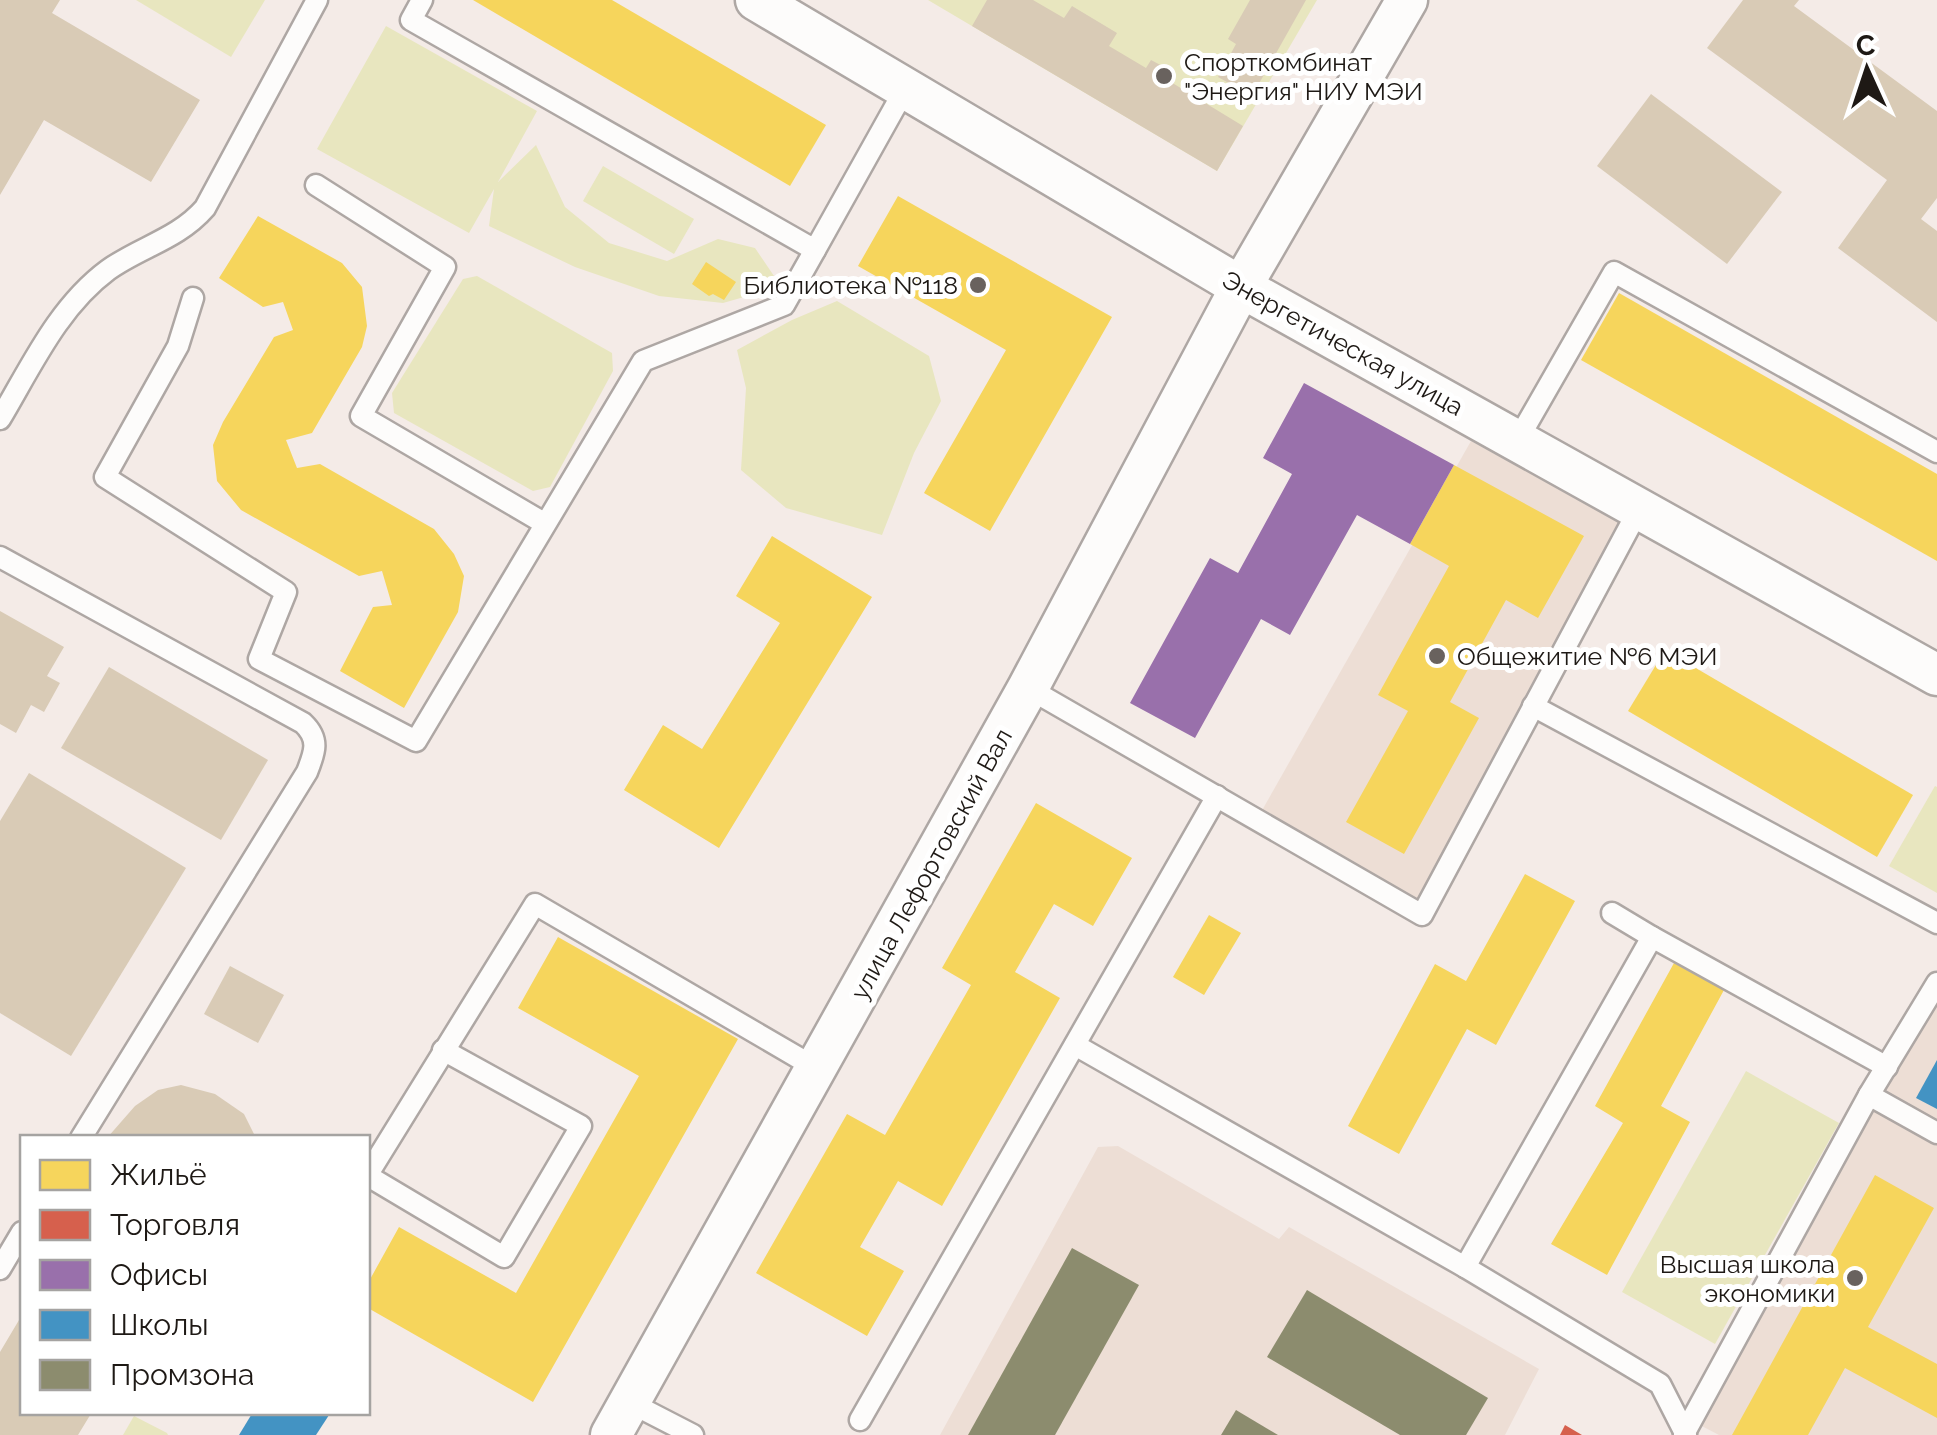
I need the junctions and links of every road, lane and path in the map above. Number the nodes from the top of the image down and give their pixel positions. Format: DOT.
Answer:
graph roads {
  1 [pos="317,0"];
  2 [pos="422,0"];
  3 [pos="756,0"];
  4 [pos="1407,0"];
  5 [pos="905,89"];
  6 [pos="316,185"];
  7 [pos="815,250"];
  8 [pos="1242,287"];
  9 [pos="193,298"];
  10 [pos="0,419"];
  11 [pos="1517,440"];
  12 [pos="1937,452"];
  13 [pos="1639,509"];
  14 [pos="544,523"];
  15 [pos="0,557"];
  16 [pos="1937,674"];
  17 [pos="1028,688"];
  18 [pos="1533,706"];
  19 [pos="1217,796"];
  20 [pos="1612,913"];
  21 [pos="1937,923"];
  22 [pos="1652,937"];
  23 [pos="1937,983"];
  24 [pos="1075,1044"];
  25 [pos="443,1050"];
  26 [pos="1887,1067"];
  27 [pos="816,1068"];
  28 [pos="1869,1095"];
  29 [pos="1937,1133"];
  30 [pos="83,1135"];
  31 [pos="370,1172"];
  32 [pos="370,1176"];
  33 [pos="20,1235"];
  34 [pos="1465,1267"];
  35 [pos="0,1268"];
  36 [pos="620,1419"];
  37 [pos="860,1420"];
  38 [pos="1685,1434"];
  39 [pos="694,1435"];
  1 -- 10 [label="lane"];
  2 -- 7 [label="lane"];
  3 -- 5 [label="street, Энергетическая улица"];
  4 -- 8 [label="street, улица Лефортовский Вал"];
  5 -- 7 [label="lane"];
  5 -- 8 [label="street, Энергетическая улица"];
  6 -- 14 [label="lane"];
  7 -- 14 [label="lane"];
  8 -- 11 [label="street, Энергетическая улица"];
  8 -- 17 [label="street, улица Лефортовский Вал"];
  9 -- 14 [label="lane"];
  11 -- 12 [label="lane"];
  11 -- 13 [label="street, Энергетическая улица"];
  13 -- 16 [label="street, Энергетическая улица"];
  13 -- 18 [label="lane"];
  15 -- 30 [label="lane"];
  17 -- 19 [label="lane"];
  17 -- 27 [label="street, улица Лефортовский Вал"];
  18 -- 19 [label="lane"];
  18 -- 21 [label="lane"];
  19 -- 24 [label="lane"];
  20 -- 22 [label="lane"];
  22 -- 26 [label="lane"];
  22 -- 34 [label="lane"];
  23 -- 26 [label="lane"];
  24 -- 34 [label="lane"];
  24 -- 37 [label="lane"];
  25 -- 27 [label="lane"];
  25 -- 31 [label="lane"];
  25 -- 32 [label="lane"];
  26 -- 28 [label="lane"];
  27 -- 36 [label="street, улица Лефортовский Вал"];
  28 -- 29 [label="lane"];
  28 -- 38 [label="lane"];
  33 -- 35 [label="lane"];
  34 -- 38 [label="lane"];
  36 -- 39 [label="lane"];
}
